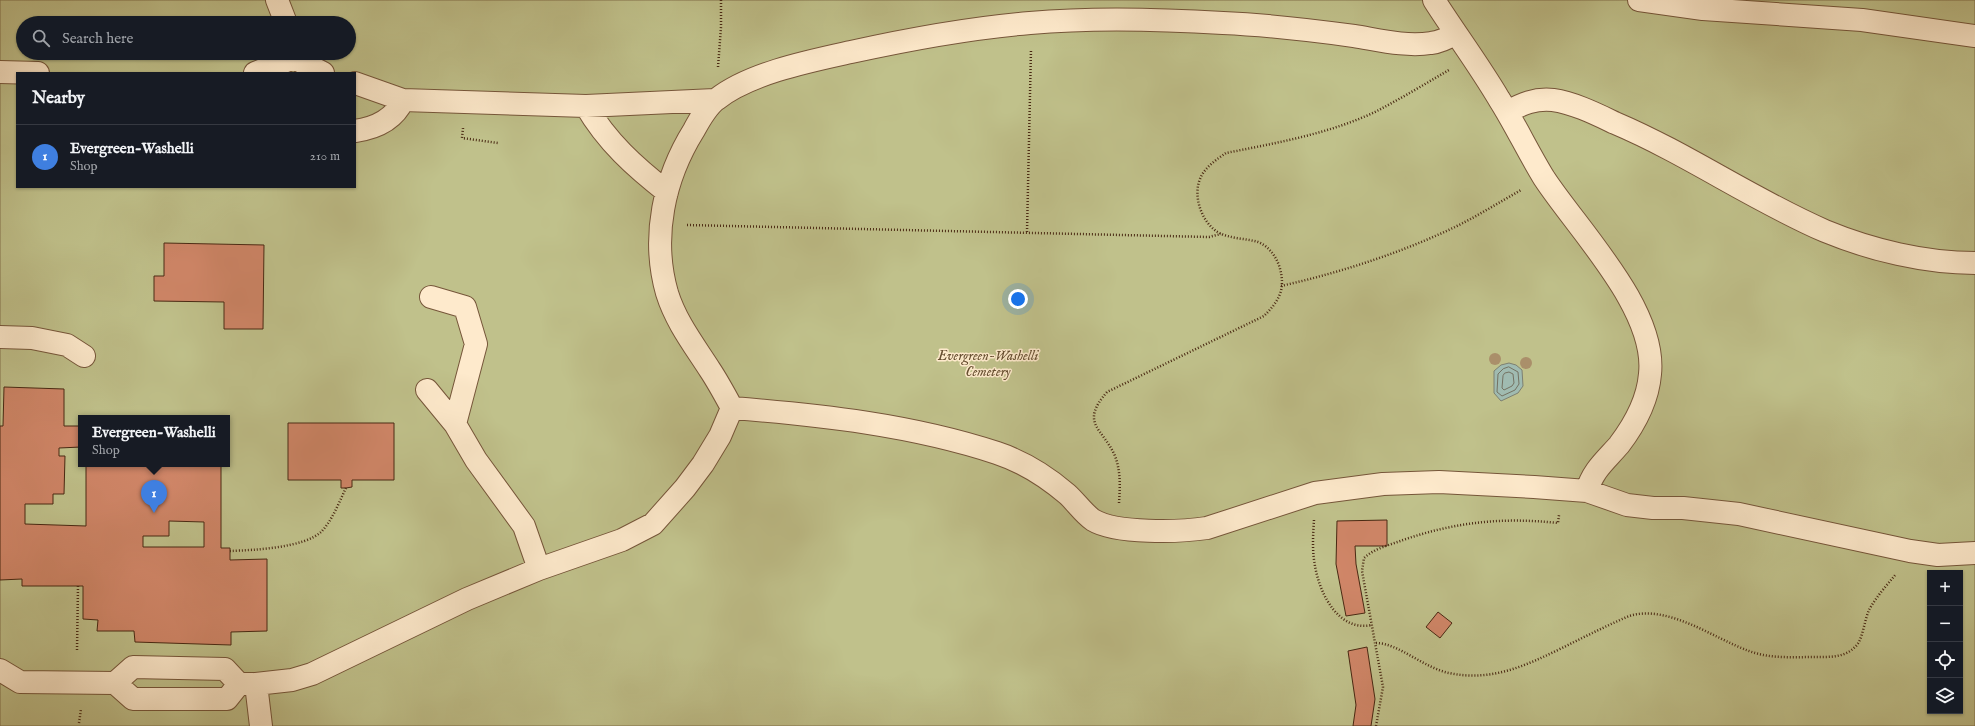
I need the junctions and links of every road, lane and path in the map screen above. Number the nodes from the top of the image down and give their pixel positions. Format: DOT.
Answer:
graph roads {
  1 [pos="277,0"];
  2 [pos="721,0"];
  3 [pos="1434,0"];
  4 [pos="1639,0"];
  5 [pos="283,16"];
  6 [pos="1032,23"];
  7 [pos="1456,33"];
  8 [pos="1975,36"];
  9 [pos="1473,56"];
  10 [pos="282,60"];
  11 [pos="301,60"];
  12 [pos="0,72"];
  13 [pos="16,72"];
  14 [pos="257,72"];
  15 [pos="321,72"];
  16 [pos="356,82"];
  17 [pos="403,100"];
  18 [pos="714,100"];
  19 [pos="586,106"];
  20 [pos="1508,112"];
  21 [pos="356,131"];
  22 [pos="1544,177"];
  23 [pos="667,192"];
  24 [pos="660,225"];
  25 [pos="1027,232"];
  26 [pos="1222,234"];
  27 [pos="1975,263"];
  28 [pos="1281,286"];
  29 [pos="431,297"];
  30 [pos="0,337"];
  31 [pos="84,356"];
  32 [pos="427,390"];
  33 [pos="732,408"];
  34 [pos="455,424"];
  35 [pos="346,488"];
  36 [pos="1563,489"];
  37 [pos="1587,491"];
  38 [pos="1315,493"];
  39 [pos="1117,527"];
  40 [pos="230,551"];
  41 [pos="1910,551"];
  42 [pos="1975,553"];
  43 [pos="539,569"];
  44 [pos="78,586"];
  45 [pos="1372,625"];
  46 [pos="1376,643"];
  47 [pos="77,650"];
  48 [pos="0,670"];
  49 [pos="115,683"];
  50 [pos="247,684"];
  51 [pos="81,705"];
  52 [pos="79,723"];
  53 [pos="260,726"];
  54 [pos="1376,726"];
  1 -- 5 [label="lane"];
  2 -- 18 [label="path"];
  3 -- 7 [label="lane"];
  4 -- 8 [label="lane"];
  6 -- 7 [label="lane"];
  6 -- 18 [label="lane"];
  6 -- 25 [label="path"];
  7 -- 9 [label="lane"];
  9 -- 20 [label="lane"];
  9 -- 26 [label="path"];
  10 -- 14 [label="lane"];
  11 -- 15 [label="lane"];
  12 -- 13 [label="lane"];
  16 -- 17 [label="lane"];
  17 -- 19 [label="lane"];
  17 -- 21 [label="lane"];
  18 -- 19 [label="lane"];
  18 -- 23 [label="lane"];
  19 -- 23 [label="lane"];
  20 -- 22 [label="lane"];
  20 -- 27 [label="lane"];
  22 -- 28 [label="path"];
  22 -- 37 [label="lane"];
  23 -- 24 [label="lane"];
  24 -- 25 [label="path"];
  24 -- 33 [label="lane"];
  25 -- 26 [label="path"];
  26 -- 28 [label="path"];
  28 -- 39 [label="path"];
  29 -- 34 [label="lane"];
  30 -- 31 [label="lane"];
  32 -- 34 [label="lane"];
  33 -- 39 [label="lane"];
  33 -- 43 [label="lane"];
  34 -- 43 [label="lane"];
  35 -- 40 [label="path"];
  36 -- 37 [label="lane"];
  36 -- 38 [label="lane"];
  36 -- 45 [label="path"];
  37 -- 41 [label="lane"];
  38 -- 39 [label="lane"];
  38 -- 45 [label="path"];
  41 -- 42 [label="lane"];
  41 -- 46 [label="path"];
  43 -- 50 [label="lane"];
  44 -- 47 [label="path"];
  45 -- 46 [label="path"];
  46 -- 54 [label="path"];
  48 -- 49 [label="lane"];
  49 -- 50 [label="lane"];
  49 -- 50 [label="lane"];
  50 -- 53 [label="lane"];
  51 -- 52 [label="path"];
}
